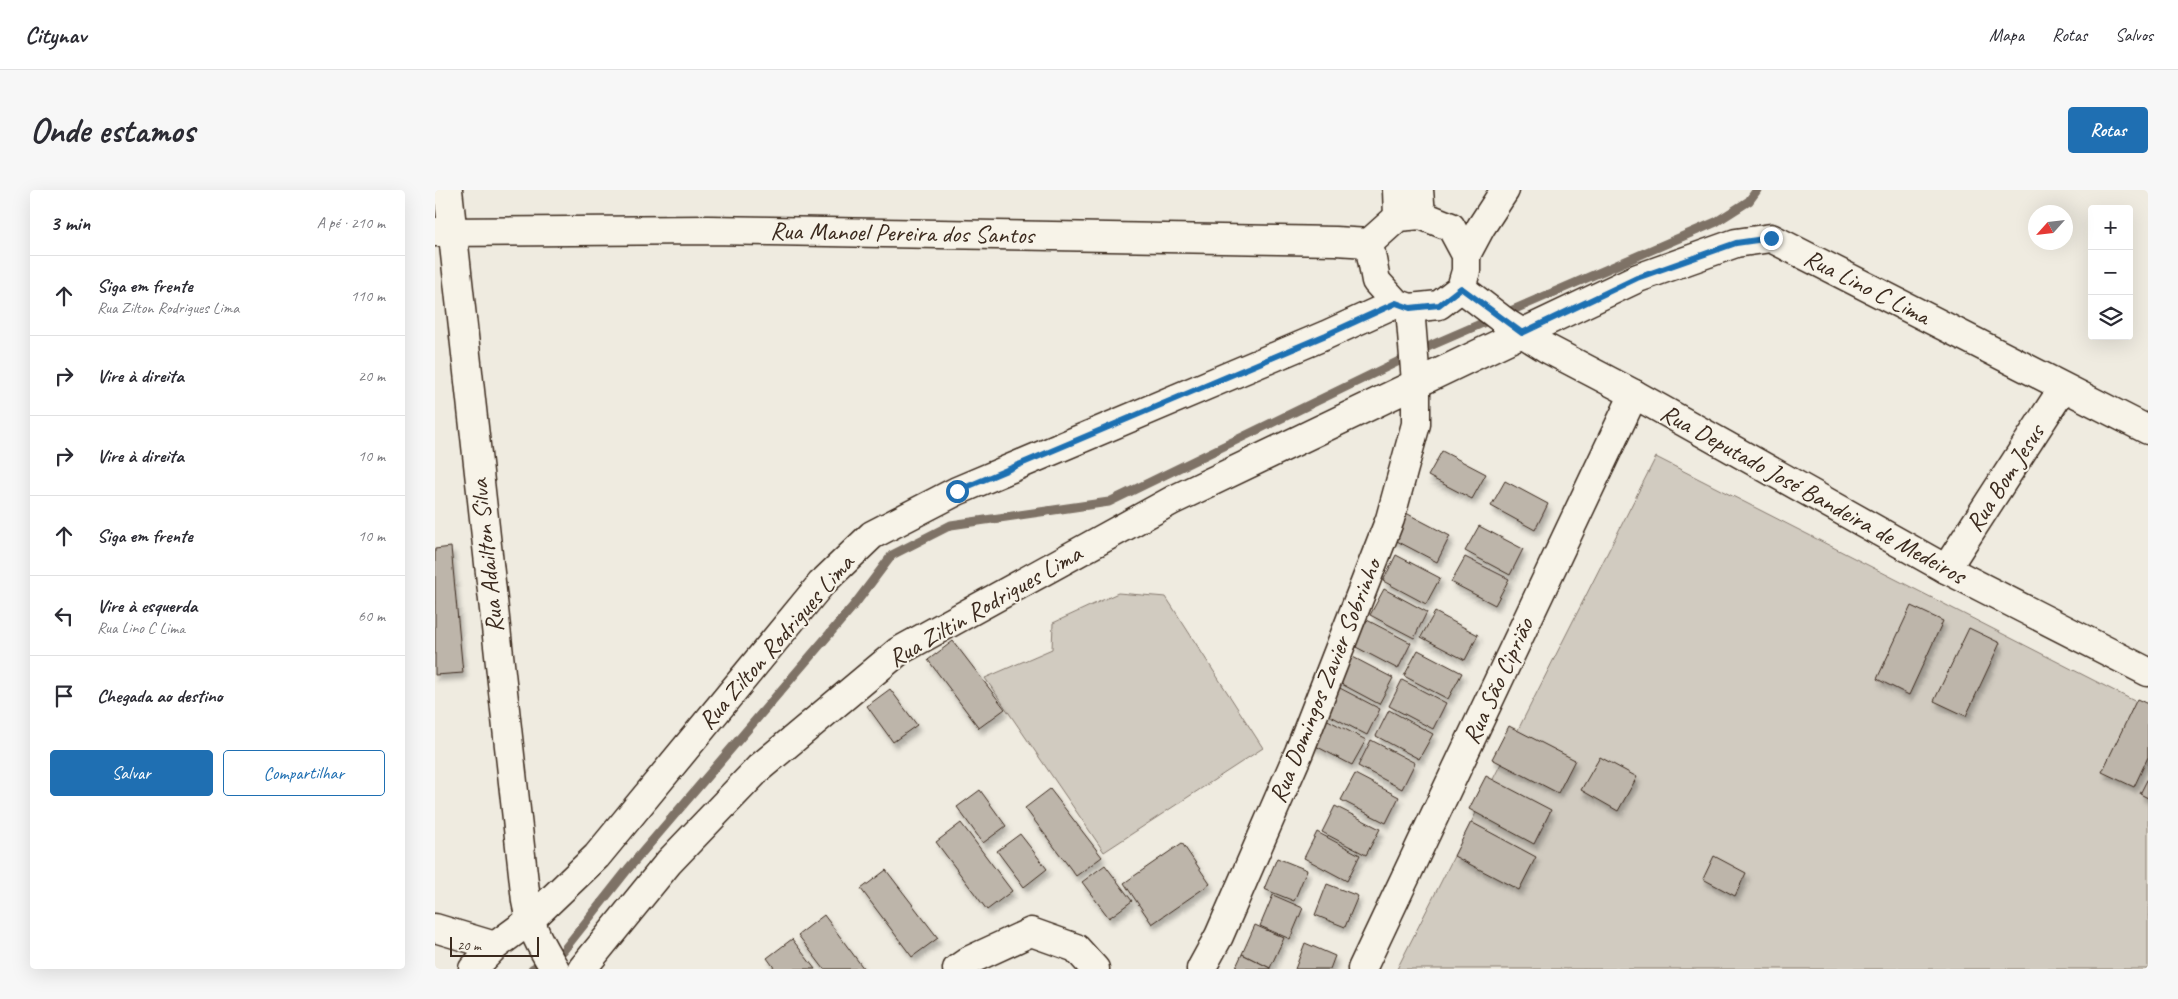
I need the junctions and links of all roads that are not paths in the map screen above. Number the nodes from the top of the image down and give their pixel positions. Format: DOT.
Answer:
graph roads {
  1 [pos="448,190"];
  2 [pos="1397,190"];
  3 [pos="1505,190"];
  4 [pos="1413,207"];
  5 [pos="443,232"];
  6 [pos="1369,243"];
  7 [pos="1466,255"];
  8 [pos="1461,288"];
  9 [pos="446,293"];
  10 [pos="1403,306"];
  11 [pos="1515,328"];
  12 [pos="1414,363"];
  13 [pos="2063,388"];
  14 [pos="1633,394"];
  15 [pos="2148,430"];
  16 [pos="1946,569"];
  17 [pos="2148,672"];
  18 [pos="435,928"];
  19 [pos="533,930"];
  20 [pos="495,946"];
  21 [pos="473,969"];
  22 [pos="555,969"];
  23 [pos="582,969"];
  24 [pos="957,969"];
  25 [pos="1095,969"];
  26 [pos="1201,969"];
  27 [pos="1362,969"];
  1 -- 5 [label="street, Rua Adailton Silva"];
  2 -- 4 [label="street"];
  3 -- 7 [label="street"];
  4 -- 6 [label="street"];
  4 -- 7 [label="street"];
  5 -- 6 [label="street, Rua Manoel Pereira dos Santos"];
  5 -- 9 [label="street, Rua Adailton Silva"];
  6 -- 10 [label="street"];
  7 -- 8 [label="street"];
  8 -- 10 [label="street"];
  8 -- 11 [label="street, Rua Deputado José Bandeira de Medeiros"];
  9 -- 19 [label="street, Rua Adailton Silva"];
  10 -- 12 [label="street, Rua Domingos Zavier Sobrinho"];
  10 -- 19 [label="street, Rua Zilton Rodrigues Lima"];
  11 -- 12 [label="street"];
  11 -- 13 [label="street, Rua Lino C Lima"];
  11 -- 14 [label="street, Rua Deputado José Bandeira de Medeiros"];
  12 -- 23 [label="street, Rua Ziltin Rodrigues Lima"];
  12 -- 26 [label="street, Rua Domingos Zavier Sobrinho"];
  13 -- 15 [label="street, Rua Lino C Lima"];
  13 -- 16 [label="street, Rua Bom Jesus"];
  14 -- 16 [label="street, Rua Deputado José Bandeira de Medeiros"];
  14 -- 27 [label="street, Rua São Ciprião"];
  16 -- 17 [label="street, Rua Deputado José Bandeira de Medeiros"];
  18 -- 20 [label="street"];
  19 -- 20 [label="street, Rua Zilton Rodrigues Lima"];
  19 -- 22 [label="street"];
  20 -- 21 [label="street, Rua Zilton Rodrigues Lima"];
  24 -- 25 [label="street"];
}
